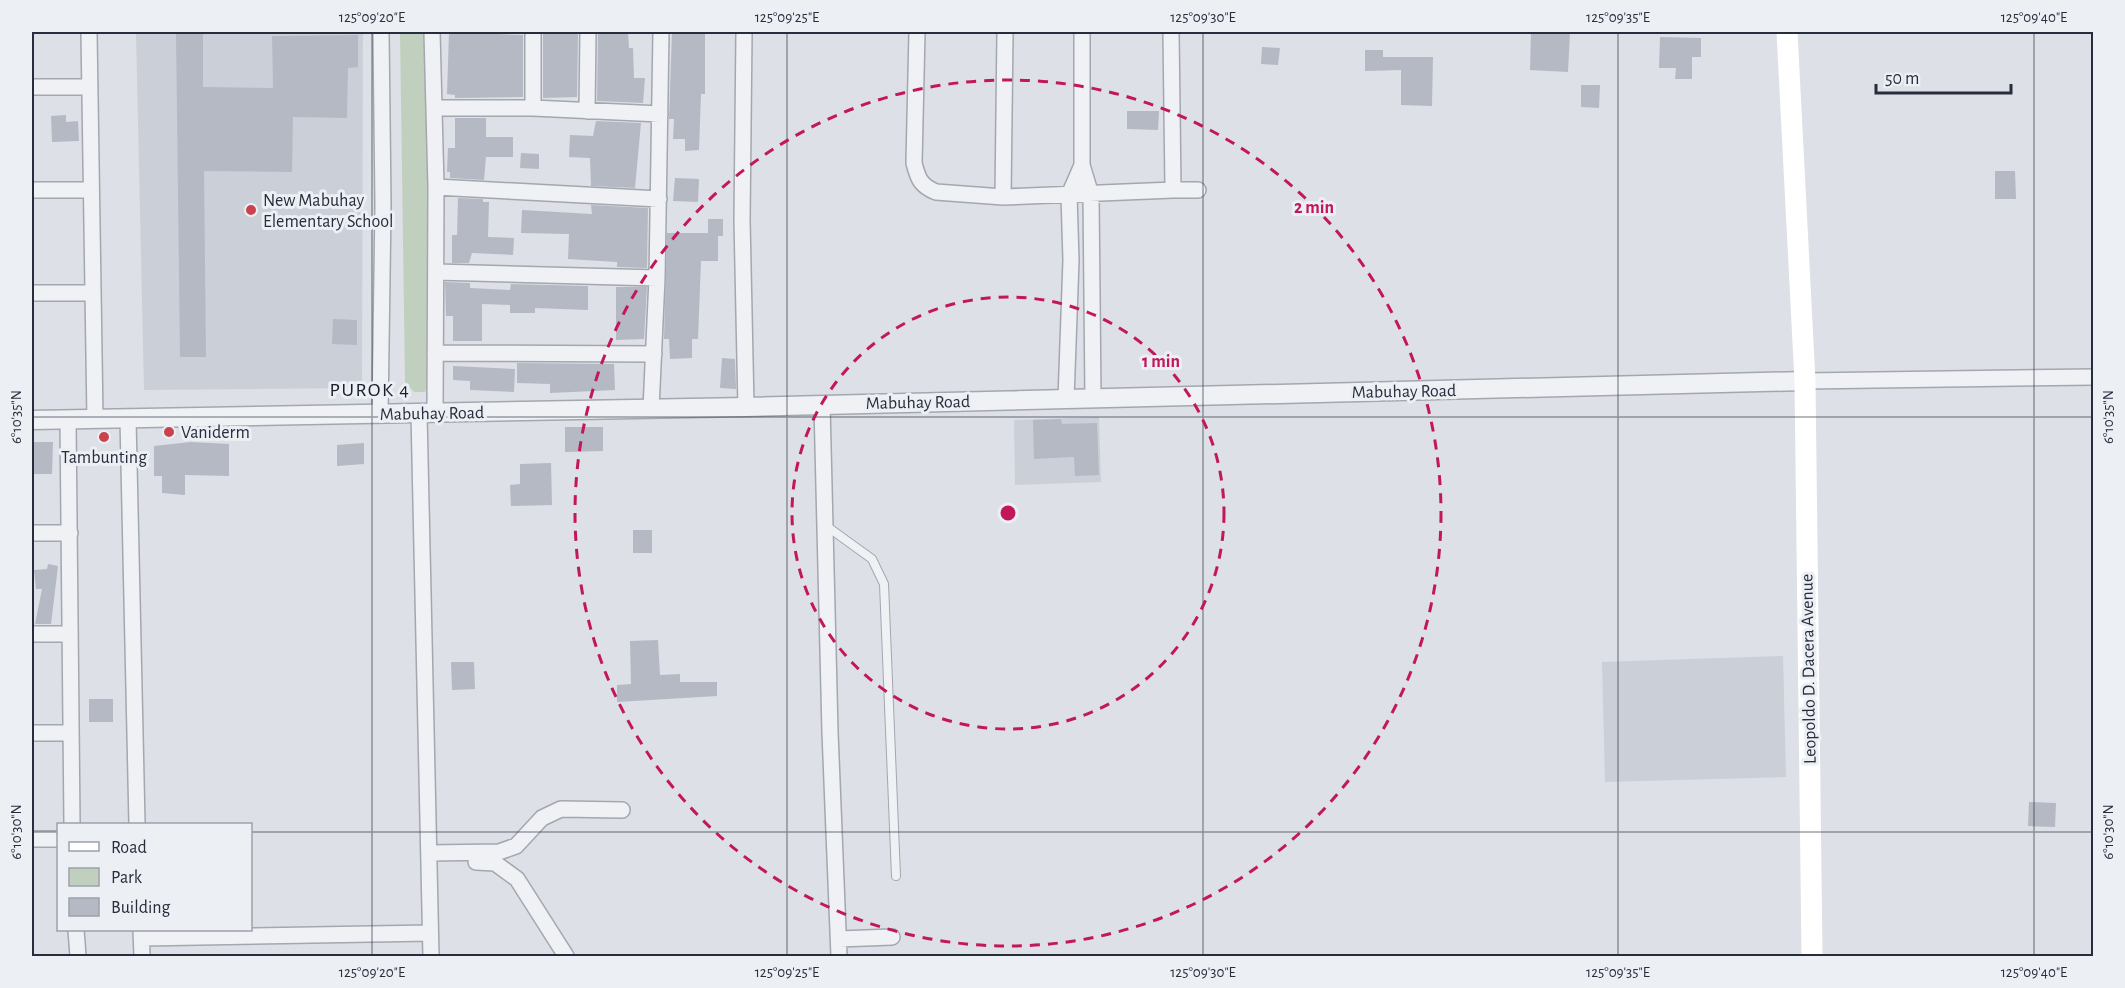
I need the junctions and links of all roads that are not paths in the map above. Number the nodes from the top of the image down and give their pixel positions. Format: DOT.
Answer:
graph roads {
  1 [pos="89,32"];
  2 [pos="381,32"];
  3 [pos="432,32"];
  4 [pos="533,32"];
  5 [pos="588,32"];
  6 [pos="661,32"];
  7 [pos="744,32"];
  8 [pos="916,32"];
  9 [pos="1005,32"];
  10 [pos="1082,32"];
  11 [pos="1171,32"];
  12 [pos="1787,32"];
  13 [pos="32,87"];
  14 [pos="90,87"];
  15 [pos="435,108"];
  16 [pos="533,108"];
  17 [pos="587,111"];
  18 [pos="660,114"];
  19 [pos="1082,165"];
  20 [pos="436,187"];
  21 [pos="32,190"];
  22 [pos="91,190"];
  23 [pos="1173,190"];
  24 [pos="1198,190"];
  25 [pos="1070,195"];
  26 [pos="1091,195"];
  27 [pos="1003,197"];
  28 [pos="659,199"];
  29 [pos="1071,260"];
  30 [pos="1092,261"];
  31 [pos="436,272"];
  32 [pos="657,278"];
  33 [pos="32,293"];
  34 [pos="92,293"];
  35 [pos="435,353"];
  36 [pos="654,354"];
  37 [pos="2094,377"];
  38 [pos="1805,381"];
  39 [pos="1093,398"];
  40 [pos="1066,399"];
  41 [pos="822,405"];
  42 [pos="746,407"];
  43 [pos="651,409"];
  44 [pos="427,413"];
  45 [pos="380,414"];
  46 [pos="95,419"];
  47 [pos="128,419"];
  48 [pos="32,420"];
  49 [pos="68,420"];
  50 [pos="825,525"];
  51 [pos="32,533"];
  52 [pos="70,533"];
  53 [pos="32,634"];
  54 [pos="70,634"];
  55 [pos="32,733"];
  56 [pos="69,733"];
  57 [pos="622,810"];
  58 [pos="72,823"];
  59 [pos="137,823"];
  60 [pos="57,838"];
  61 [pos="32,839"];
  62 [pos="429,857"];
  63 [pos="896,876"];
  64 [pos="76,931"];
  65 [pos="430,933"];
  66 [pos="141,934"];
  67 [pos="892,937"];
  68 [pos="839,939"];
  69 [pos="78,957"];
  70 [pos="142,957"];
  71 [pos="430,957"];
  72 [pos="566,957"];
  73 [pos="840,957"];
  74 [pos="1812,957"];
  1 -- 14 [label="street"];
  2 -- 45 [label="street"];
  3 -- 15 [label="street"];
  4 -- 16 [label="street"];
  5 -- 17 [label="street"];
  6 -- 18 [label="street"];
  7 -- 42 [label="street"];
  8 -- 27 [label="street"];
  9 -- 27 [label="street"];
  10 -- 19 [label="street"];
  11 -- 23 [label="street"];
  12 -- 38 [label="main road, Leopoldo D. Dacera Avenue"];
  13 -- 14 [label="street"];
  14 -- 22 [label="street"];
  15 -- 16 [label="street"];
  15 -- 20 [label="street"];
  16 -- 17 [label="street"];
  17 -- 18 [label="street"];
  18 -- 28 [label="street"];
  19 -- 25 [label="street"];
  19 -- 26 [label="street"];
  20 -- 28 [label="street"];
  20 -- 31 [label="street"];
  21 -- 22 [label="street"];
  22 -- 34 [label="street"];
  23 -- 24 [label="street"];
  23 -- 26 [label="street"];
  25 -- 26 [label="street"];
  25 -- 27 [label="street"];
  25 -- 29 [label="street"];
  26 -- 30 [label="street"];
  28 -- 32 [label="street"];
  29 -- 30 [label="street"];
  29 -- 40 [label="street"];
  30 -- 39 [label="street"];
  31 -- 32 [label="street"];
  31 -- 35 [label="street"];
  32 -- 36 [label="street"];
  33 -- 34 [label="street"];
  34 -- 46 [label="street"];
  35 -- 36 [label="street"];
  35 -- 44 [label="street"];
  36 -- 43 [label="street"];
  37 -- 38 [label="street"];
  38 -- 39 [label="street, Mabuhay Road"];
  38 -- 74 [label="main road, Leopoldo D. Dacera Avenue"];
  39 -- 40 [label="street, Mabuhay Road"];
  40 -- 41 [label="street, Mabuhay Road"];
  41 -- 42 [label="street, Mabuhay Road"];
  41 -- 50 [label="street"];
  42 -- 43 [label="street, Mabuhay Road"];
  43 -- 44 [label="street, Mabuhay Road"];
  44 -- 45 [label="street, Mabuhay Road"];
  44 -- 62 [label="street"];
  45 -- 47 [label="street, Mabuhay Road"];
  46 -- 47 [label="street, Mabuhay Road"];
  46 -- 49 [label="street, Mabuhay Road"];
  47 -- 59 [label="street"];
  48 -- 49 [label="street, Mabuhay Road"];
  49 -- 52 [label="street"];
  50 -- 63 [label="lane"];
  50 -- 68 [label="street"];
  51 -- 52 [label="street"];
  52 -- 54 [label="street"];
  53 -- 54 [label="street"];
  54 -- 56 [label="street"];
  55 -- 56 [label="street"];
  56 -- 58 [label="street"];
  57 -- 62 [label="street"];
  60 -- 61 [label="street"];
  62 -- 65 [label="street"];
  62 -- 72 [label="street"];
  64 -- 69 [label="street"];
  65 -- 66 [label="street"];
  65 -- 71 [label="street"];
  66 -- 70 [label="street"];
  67 -- 68 [label="street"];
  68 -- 73 [label="street"];
}
